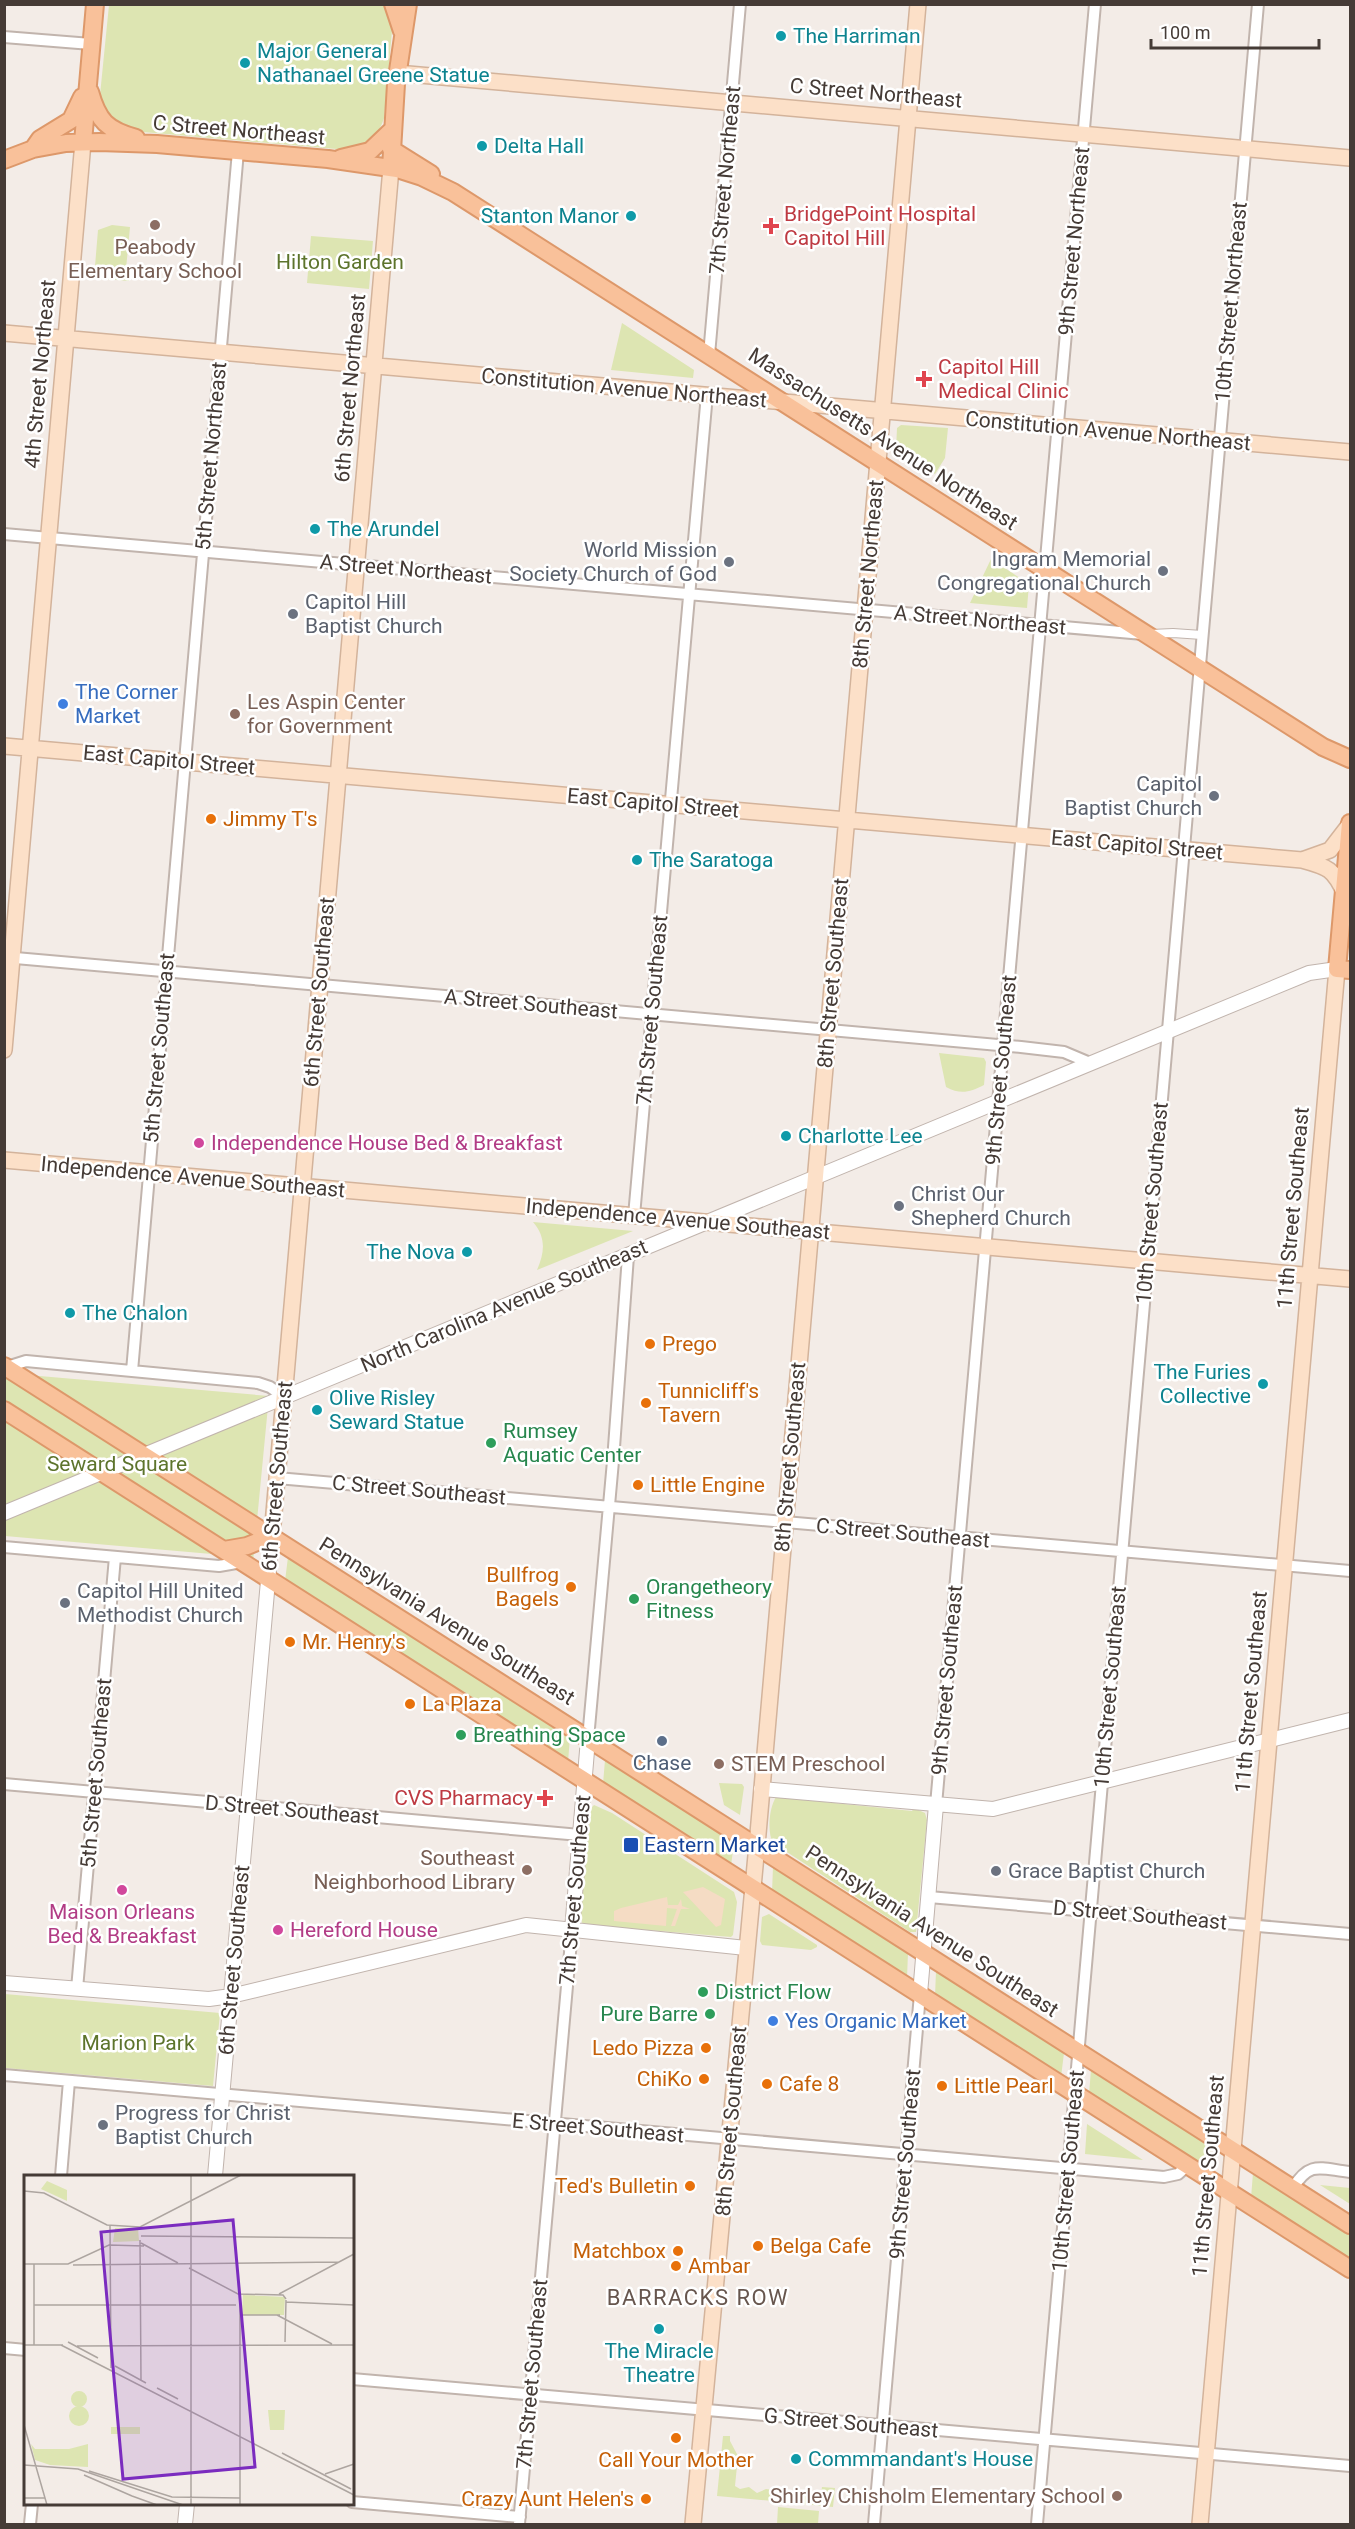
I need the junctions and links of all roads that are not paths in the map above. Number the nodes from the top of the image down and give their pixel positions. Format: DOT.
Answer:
graph roads {
  1 [pos="95,4"];
  2 [pos="393,4"];
  3 [pos="408,4"];
  4 [pos="417,4"];
  5 [pos="740,4"];
  6 [pos="918,4"];
  7 [pos="1095,4"];
  8 [pos="1258,4"];
  9 [pos="4,37"];
  10 [pos="404,38"];
  11 [pos="91,44"];
  12 [pos="398,73"];
  13 [pos="88,82"];
  14 [pos="732,103"];
  15 [pos="908,118"];
  16 [pos="391,131"];
  17 [pos="1083,134"];
  18 [pos="83,142"];
  19 [pos="157,144"];
  20 [pos="1245,148"];
  21 [pos="33,149"];
  22 [pos="391,149"];
  23 [pos="238,151"];
  24 [pos="1350,158"];
  25 [pos="328,159"];
  26 [pos="4,160"];
  27 [pos="391,168"];
  28 [pos="453,192"];
  29 [pos="4,333"];
  30 [pos="66,338"];
  31 [pos="221,352"];
  32 [pos="709,355"];
  33 [pos="374,366"];
  34 [pos="707,394"];
  35 [pos="783,402"];
  36 [pos="882,411"];
  37 [pos="1058,427"];
  38 [pos="1219,441"];
  39 [pos="1350,452"];
  40 [pos="878,463"];
  41 [pos="4,534"];
  42 [pos="48,538"];
  43 [pos="203,551"];
  44 [pos="357,565"];
  45 [pos="1045,569"];
  46 [pos="689,594"];
  47 [pos="864,609"];
  48 [pos="1040,625"];
  49 [pos="1147,634"];
  50 [pos="1202,635"];
  51 [pos="1199,668"];
  52 [pos="4,746"];
  53 [pos="31,748"];
  54 [pos="1350,759"];
  55 [pos="184,762"];
  56 [pos="339,775"];
  57 [pos="670,804"];
  58 [pos="846,820"];
  59 [pos="1350,824"];
  60 [pos="1021,835"];
  61 [pos="1183,850"];
  62 [pos="1302,860"];
  63 [pos="1345,894"];
  64 [pos="8,958"];
  65 [pos="1344,969"];
  66 [pos="166,972"];
  67 [pos="320,985"];
  68 [pos="652,1014"];
  69 [pos="828,1030"];
  70 [pos="1168,1031"];
  71 [pos="1003,1046"];
  72 [pos="4,1050"];
  73 [pos="1090,1063"];
  74 [pos="998,1102"];
  75 [pos="4,1160"];
  76 [pos="148,1173"];
  77 [pos="815,1177"];
  78 [pos="302,1187"];
  79 [pos="634,1216"];
  80 [pos="706,1222"];
  81 [pos="811,1231"];
  82 [pos="985,1247"];
  83 [pos="628,1256"];
  84 [pos="1147,1261"];
  85 [pos="1310,1276"];
  86 [pos="1350,1279"];
  87 [pos="5,1367"];
  88 [pos="132,1371"];
  89 [pos="284,1397"];
  90 [pos="4,1410"];
  91 [pos="144,1455"];
  92 [pos="102,1472"];
  93 [pos="277,1478"];
  94 [pos="609,1507"];
  95 [pos="4,1513"];
  96 [pos="785,1523"];
  97 [pos="272,1536"];
  98 [pos="960,1538"];
  99 [pos="4,1547"];
  100 [pos="224,1550"];
  101 [pos="1122,1551"];
  102 [pos="115,1557"];
  103 [pos="242,1562"];
  104 [pos="1285,1565"];
  105 [pos="1350,1571"];
  106 [pos="268,1579"];
  107 [pos="1350,1720"];
  108 [pos="588,1739"];
  109 [pos="1269,1740"];
  110 [pos="585,1780"];
  111 [pos="1101,1781"];
  112 [pos="4,1784"];
  113 [pos="761,1789"];
  114 [pos="94,1792"];
  115 [pos="936,1804"];
  116 [pos="248,1806"];
  117 [pos="580,1835"];
  118 [pos="756,1845"];
  119 [pos="752,1887"];
  120 [pos="929,1897"];
  121 [pos="1090,1911"];
  122 [pos="1253,1925"];
  123 [pos="572,1930"];
  124 [pos="1350,1934"];
  125 [pos="746,1948"];
  126 [pos="924,1953"];
  127 [pos="4,1983"];
  128 [pos="77,1989"];
  129 [pos="920,1994"];
  130 [pos="231,1996"];
  131 [pos="1079,2052"];
  132 [pos="4,2075"];
  133 [pos="69,2081"];
  134 [pos="1075,2093"];
  135 [pos="222,2095"];
  136 [pos="554,2124"];
  137 [pos="729,2139"];
  138 [pos="1233,2150"];
  139 [pos="906,2155"];
  140 [pos="1188,2165"];
  141 [pos="1068,2168"];
  142 [pos="1350,2172"];
  143 [pos="61,2175"];
  144 [pos="215,2175"];
  145 [pos="1293,2188"];
  146 [pos="1229,2192"];
  147 [pos="1350,2225"];
  148 [pos="1350,2269"];
  149 [pos="4,2348"];
  150 [pos="24,2350"];
  151 [pos="354,2379"];
  152 [pos="530,2395"];
  153 [pos="704,2410"];
  154 [pos="883,2426"];
  155 [pos="1045,2440"];
  156 [pos="1207,2453"];
  157 [pos="1350,2466"];
  158 [pos="354,2502"];
  159 [pos="32,2505"];
  160 [pos="187,2505"];
  161 [pos="520,2521"];
  162 [pos="30,2524"];
  163 [pos="185,2524"];
  164 [pos="693,2524"];
  165 [pos="874,2524"];
  166 [pos="1037,2524"];
  167 [pos="1200,2524"];
  1 -- 11 [label="main road, 4th Street Northeast"];
  2 -- 10 [label="main road"];
  3 -- 10 [label="main road, 6th Street Northeast"];
  4 -- 10 [label="main road"];
  5 -- 14 [label="street, 7th Street Northeast"];
  6 -- 15 [label="main road, 8th Street Northeast"];
  7 -- 17 [label="street, 9th Street Northeast"];
  8 -- 20 [label="street, 10th Street Northeast"];
  9 -- 11 [label="street"];
  10 -- 12 [label="main road, 6th Street Northeast"];
  11 -- 13 [label="main road, 4th Street Northeast"];
  12 -- 14 [label="main road, C Street Northeast"];
  12 -- 16 [label="main road, 6th Street Northeast"];
  13 -- 18 [label="main road, 4th Street Northeast"];
  13 -- 19 [label="main road"];
  13 -- 21 [label="main road"];
  14 -- 15 [label="main road, C Street Northeast"];
  14 -- 32 [label="street, 7th Street Northeast"];
  15 -- 17 [label="main road, C Street Northeast"];
  15 -- 36 [label="main road, 8th Street Northeast"];
  16 -- 22 [label="main road, 6th Street Northeast"];
  16 -- 25 [label="main road"];
  17 -- 20 [label="main road, C Street Northeast"];
  17 -- 37 [label="street, 9th Street Northeast"];
  18 -- 19 [label="main road, C Street Northeast"];
  18 -- 21 [label="main road, C Street Northeast"];
  18 -- 30 [label="main road, 4th Street Northeast"];
  19 -- 23 [label="main road, C Street Northeast"];
  20 -- 24 [label="main road, C Street Northeast"];
  20 -- 38 [label="street, 10th Street Northeast"];
  21 -- 26 [label="main road"];
  22 -- 27 [label="main road, 6th Street Northeast"];
  22 -- 28 [label="main road, Massachusetts Avenue Northeast"];
  23 -- 25 [label="main road, C Street Northeast"];
  23 -- 31 [label="street, 5th Street Northeast"];
  25 -- 27 [label="main road, C Street Northeast"];
  27 -- 28 [label="main road, Massachusetts Avenue Northeast"];
  27 -- 33 [label="main road, 6th Street Northeast"];
  28 -- 32 [label="main road, Massachusetts Avenue Northeast"];
  29 -- 30 [label="main road, Constitution Avenue Northeast"];
  30 -- 31 [label="main road, Constitution Avenue Northeast"];
  30 -- 42 [label="main road, 4th Street Northeast"];
  31 -- 33 [label="main road, Constitution Avenue Northeast"];
  31 -- 43 [label="street, 5th Street Northeast"];
  32 -- 35 [label="main road, Massachusetts Avenue Northeast"];
  33 -- 34 [label="main road, Constitution Avenue Northeast"];
  33 -- 44 [label="main road, 6th Street Northeast"];
  34 -- 35 [label="main road, Constitution Avenue Northeast"];
  34 -- 46 [label="street"];
  35 -- 36 [label="main road, Constitution Avenue Northeast"];
  35 -- 40 [label="main road, Massachusetts Avenue Northeast"];
  36 -- 37 [label="main road, Constitution Avenue Northeast"];
  36 -- 40 [label="main road, 8th Street Northeast"];
  37 -- 38 [label="main road, Constitution Avenue Northeast"];
  37 -- 45 [label="street, 9th Street Northeast"];
  38 -- 39 [label="main road, Constitution Avenue Northeast"];
  38 -- 50 [label="street, 10th Street Northeast"];
  40 -- 45 [label="main road, Massachusetts Avenue Northeast"];
  40 -- 47 [label="main road, 8th Street Northeast"];
  41 -- 42 [label="street, A Street Northeast"];
  42 -- 43 [label="street, A Street Northeast"];
  42 -- 53 [label="main road, 4th Street Northeast"];
  43 -- 44 [label="street, A Street Northeast"];
  43 -- 55 [label="street, 5th Street Northeast"];
  44 -- 46 [label="street, A Street Northeast"];
  44 -- 56 [label="main road, 6th Street Northeast"];
  45 -- 48 [label="street, 9th Street Northeast"];
  45 -- 49 [label="main road, Massachusetts Avenue Northeast"];
  46 -- 47 [label="street, A Street Northeast"];
  46 -- 57 [label="street"];
  47 -- 48 [label="street, A Street Northeast"];
  47 -- 58 [label="main road, 8th Street Northeast"];
  48 -- 49 [label="street, A Street Northeast"];
  48 -- 60 [label="street, 9th Street Northeast"];
  49 -- 50 [label="street, A Street Northeast"];
  49 -- 51 [label="main road, Massachusetts Avenue Northeast"];
  50 -- 51 [label="street, 10th Street Northeast"];
  51 -- 54 [label="main road, Massachusetts Avenue Northeast"];
  51 -- 61 [label="street, 10th Street Northeast"];
  52 -- 53 [label="main road, East Capitol Street"];
  53 -- 55 [label="main road, East Capitol Street"];
  53 -- 64 [label="main road, 4th Street Northeast"];
  55 -- 56 [label="main road, East Capitol Street"];
  55 -- 66 [label="street, 5th Street Southeast"];
  56 -- 57 [label="main road, East Capitol Street"];
  56 -- 67 [label="main road, 6th Street Southeast"];
  57 -- 58 [label="main road, East Capitol Street"];
  57 -- 68 [label="street, 7th Street Southeast"];
  58 -- 60 [label="main road, East Capitol Street"];
  58 -- 69 [label="main road, 8th Street Southeast"];
  59 -- 62 [label="main road"];
  59 -- 63 [label="main road, 11th Street Southeast"];
  60 -- 61 [label="main road, East Capitol Street"];
  60 -- 71 [label="street, 9th Street Southeast"];
  61 -- 62 [label="main road, East Capitol Street"];
  61 -- 70 [label="street, 10th Street Southeast"];
  62 -- 63 [label="main road"];
  63 -- 65 [label="main road, 11th Street Southeast"];
  64 -- 66 [label="street, A Street Southeast"];
  64 -- 72 [label="main road, 4th Street Northeast"];
  65 -- 70 [label="street, North Carolina Avenue Southeast"];
  65 -- 85 [label="main road, 11th Street Southeast"];
  66 -- 67 [label="street, A Street Southeast"];
  66 -- 76 [label="street, 5th Street Southeast"];
  67 -- 68 [label="street, A Street Southeast"];
  67 -- 78 [label="main road, 6th Street Southeast"];
  68 -- 69 [label="street, A Street Southeast"];
  68 -- 79 [label="street, 7th Street Southeast"];
  69 -- 71 [label="street, A Street Southeast"];
  69 -- 77 [label="main road, 8th Street Southeast"];
  70 -- 73 [label="street, North Carolina Avenue Southeast"];
  70 -- 84 [label="street, 10th Street Southeast"];
  71 -- 73 [label="street, A Street Southeast"];
  71 -- 74 [label="street, 9th Street Southeast"];
  73 -- 74 [label="street, North Carolina Avenue Southeast"];
  74 -- 77 [label="street, North Carolina Avenue Southeast"];
  74 -- 82 [label="street, 9th Street Southeast"];
  75 -- 76 [label="main road, Independence Avenue Southeast"];
  76 -- 78 [label="main road, Independence Avenue Southeast"];
  76 -- 88 [label="street, 5th Street Southeast"];
  77 -- 80 [label="street, North Carolina Avenue Southeast"];
  77 -- 81 [label="main road, 8th Street Southeast"];
  78 -- 79 [label="main road, Independence Avenue Southeast"];
  78 -- 89 [label="main road, 6th Street Southeast"];
  79 -- 80 [label="main road, Independence Avenue Southeast"];
  80 -- 81 [label="main road, Independence Avenue Southeast"];
  80 -- 83 [label="street, North Carolina Avenue Southeast"];
  81 -- 82 [label="main road, Independence Avenue Southeast"];
  81 -- 96 [label="main road, 8th Street Southeast"];
  82 -- 84 [label="main road, Independence Avenue Southeast"];
  82 -- 98 [label="street, 9th Street Southeast"];
  83 -- 89 [label="street, North Carolina Avenue Southeast"];
  83 -- 94 [label="street, 7th Street Southeast"];
  84 -- 85 [label="main road, Independence Avenue Southeast"];
  84 -- 101 [label="street, 10th Street Southeast"];
  85 -- 86 [label="main road, Independence Avenue Southeast"];
  85 -- 104 [label="main road, 11th Street Southeast"];
  87 -- 88 [label="street"];
  87 -- 91 [label="main road, Pennsylvania Avenue Southeast"];
  88 -- 89 [label="street"];
  89 -- 91 [label="street, North Carolina Avenue Southeast"];
  89 -- 93 [label="main road, 6th Street Southeast"];
  90 -- 92 [label="main road"];
  91 -- 92 [label="street, North Carolina Avenue Southeast"];
  91 -- 97 [label="main road, Pennsylvania Avenue Southeast"];
  92 -- 95 [label="street, North Carolina Avenue Southeast"];
  92 -- 100 [label="main road"];
  93 -- 94 [label="street, C Street Southeast"];
  93 -- 97 [label="main road, 6th Street Southeast"];
  94 -- 96 [label="street, C Street Southeast"];
  94 -- 108 [label="street, 7th Street Southeast"];
  96 -- 98 [label="street, C Street Southeast"];
  96 -- 113 [label="main road, 8th Street Southeast"];
  97 -- 100 [label="main road"];
  97 -- 106 [label="street, 6th Street Southeast"];
  97 -- 108 [label="main road, Pennsylvania Avenue Southeast"];
  98 -- 101 [label="street, C Street Southeast"];
  98 -- 115 [label="street, 9th Street Southeast"];
  99 -- 102 [label="street"];
  100 -- 103 [label="main road"];
  101 -- 104 [label="street, C Street Southeast"];
  101 -- 111 [label="street, 10th Street Southeast"];
  102 -- 103 [label="street"];
  102 -- 114 [label="street, 5th Street Southeast"];
  103 -- 106 [label="main road"];
  104 -- 105 [label="street, C Street Southeast"];
  104 -- 109 [label="main road, 11th Street Southeast"];
  106 -- 110 [label="main road"];
  106 -- 116 [label="street, 6th Street Southeast"];
  107 -- 109 [label="street"];
  108 -- 110 [label="street, 7th Street Southeast"];
  108 -- 118 [label="main road, Pennsylvania Avenue Southeast"];
  109 -- 111 [label="street"];
  109 -- 122 [label="main road, 11th Street Southeast"];
  110 -- 117 [label="street, 7th Street Southeast"];
  110 -- 119 [label="main road"];
  111 -- 115 [label="street"];
  111 -- 121 [label="street, 10th Street Southeast"];
  112 -- 114 [label="street, D Street Southeast"];
  113 -- 115 [label="street"];
  113 -- 118 [label="main road, 8th Street Southeast"];
  114 -- 116 [label="street, D Street Southeast"];
  114 -- 128 [label="street, 5th Street Southeast"];
  115 -- 120 [label="street, 9th Street Southeast"];
  116 -- 117 [label="street, D Street Southeast"];
  116 -- 130 [label="street, 6th Street Southeast"];
  117 -- 123 [label="street, 7th Street Southeast"];
  118 -- 119 [label="main road, 8th Street Southeast"];
  118 -- 126 [label="main road, Pennsylvania Avenue Southeast"];
  119 -- 125 [label="main road, 8th Street Southeast"];
  119 -- 129 [label="main road"];
  120 -- 121 [label="street, D Street Southeast"];
  120 -- 126 [label="street, 9th Street Southeast"];
  121 -- 122 [label="street, D Street Southeast"];
  121 -- 131 [label="street, 10th Street Southeast"];
  122 -- 124 [label="street, D Street Southeast"];
  122 -- 138 [label="main road, 11th Street Southeast"];
  123 -- 125 [label="street"];
  123 -- 130 [label="street"];
  123 -- 136 [label="street, 7th Street Southeast"];
  125 -- 137 [label="main road, 8th Street Southeast"];
  126 -- 129 [label="street, 9th Street Southeast"];
  126 -- 131 [label="main road, Pennsylvania Avenue Southeast"];
  127 -- 128 [label="street"];
  128 -- 130 [label="street"];
  129 -- 134 [label="main road"];
  129 -- 139 [label="street, 9th Street Southeast"];
  130 -- 135 [label="street, 6th Street Southeast"];
  131 -- 134 [label="street, 10th Street Southeast"];
  131 -- 138 [label="main road, Pennsylvania Avenue Southeast"];
  132 -- 133 [label="street, E Street Southeast"];
  133 -- 135 [label="street, E Street Southeast"];
  133 -- 143 [label="street"];
  134 -- 140 [label="main road"];
  134 -- 141 [label="street, 10th Street Southeast"];
  135 -- 136 [label="street, E Street Southeast"];
  135 -- 144 [label="street, 6th Street Southeast"];
  136 -- 137 [label="street, E Street Southeast"];
  136 -- 152 [label="street, 7th Street Southeast"];
  137 -- 139 [label="street, E Street Southeast"];
  137 -- 153 [label="main road, 8th Street Southeast"];
  138 -- 145 [label="main road, Pennsylvania Avenue Southeast"];
  138 -- 146 [label="main road, 11th Street Southeast"];
  139 -- 141 [label="street, E Street Southeast"];
  139 -- 154 [label="street, 9th Street Southeast"];
  140 -- 141 [label="street, E Street Southeast"];
  140 -- 146 [label="main road"];
  141 -- 155 [label="street, 10th Street Southeast"];
  142 -- 145 [label="street"];
  145 -- 147 [label="main road, Pennsylvania Avenue Southeast"];
  146 -- 148 [label="main road"];
  146 -- 156 [label="main road, 11th Street Southeast"];
  149 -- 150 [label="street"];
  151 -- 152 [label="street, G Street Southeast"];
  152 -- 153 [label="street, G Street Southeast"];
  152 -- 161 [label="street, 7th Street Southeast"];
  153 -- 154 [label="street, G Street Southeast"];
  153 -- 164 [label="main road, 8th Street Southeast"];
  154 -- 155 [label="street, G Street Southeast"];
  154 -- 165 [label="street, 9th Street Southeast"];
  155 -- 156 [label="street, G Street Southeast"];
  155 -- 166 [label="street, 10th Street Southeast"];
  156 -- 157 [label="street, G Street Southeast"];
  156 -- 167 [label="main road, 11th Street Southeast"];
  158 -- 161 [label="street"];
  159 -- 162 [label="street"];
  160 -- 163 [label="street"];
}
